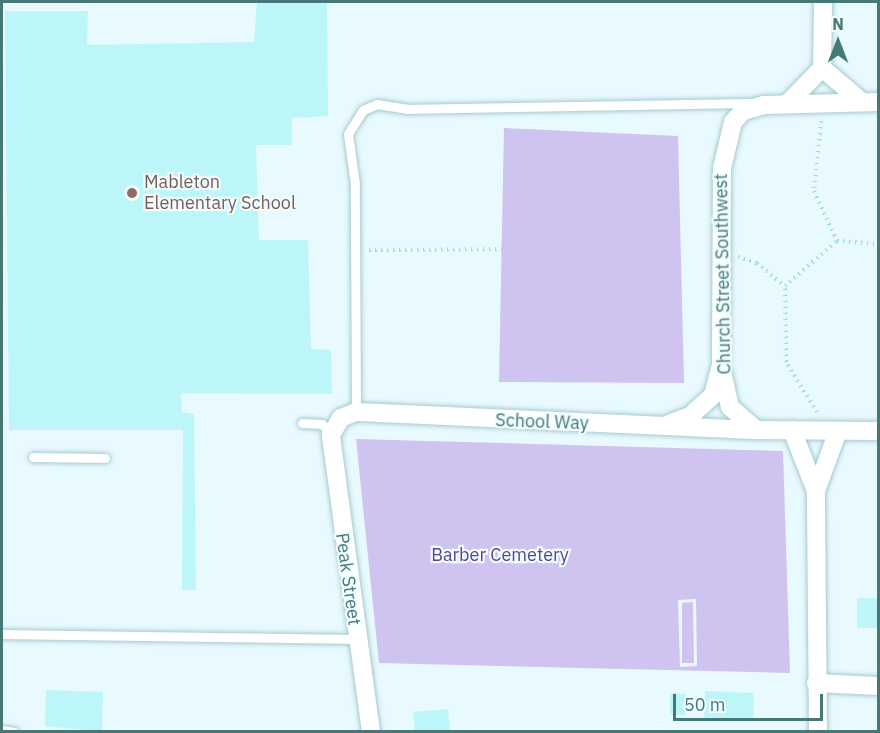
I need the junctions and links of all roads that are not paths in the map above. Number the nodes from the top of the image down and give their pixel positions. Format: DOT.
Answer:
graph roads {
  1 [pos="823,2"];
  2 [pos="822,68"];
  3 [pos="870,102"];
  4 [pos="787,104"];
  5 [pos="764,105"];
  6 [pos="721,367"];
  7 [pos="356,412"];
  8 [pos="302,423"];
  9 [pos="663,426"];
  10 [pos="332,430"];
  11 [pos="756,430"];
  12 [pos="792,430"];
  13 [pos="838,431"];
  14 [pos="879,431"];
  15 [pos="33,457"];
  16 [pos="105,458"];
  17 [pos="816,491"];
  18 [pos="2,634"];
  19 [pos="356,639"];
  20 [pos="816,683"];
  21 [pos="879,686"];
  22 [pos="2,730"];
  23 [pos="14,732"];
  24 [pos="371,732"];
  25 [pos="818,732"];
  1 -- 2 [label="street"];
  2 -- 3 [label="street, Church Street Southwest"];
  2 -- 4 [label="street"];
  3 -- 4 [label="street, Church Street Southwest"];
  4 -- 5 [label="street, Church Street Southwest"];
  5 -- 6 [label="street, Church Street Southwest"];
  5 -- 7 [label="lane"];
  6 -- 9 [label="street"];
  6 -- 11 [label="street, Church Street Southwest"];
  7 -- 9 [label="street, School Way"];
  7 -- 10 [label="street"];
  8 -- 10 [label="lane"];
  9 -- 11 [label="street, School Way"];
  10 -- 19 [label="street, Peak Street"];
  11 -- 12 [label="street"];
  12 -- 13 [label="street"];
  12 -- 17 [label="street"];
  13 -- 14 [label="street"];
  13 -- 17 [label="street"];
  15 -- 16 [label="lane"];
  17 -- 20 [label="street"];
  18 -- 19 [label="lane"];
  19 -- 24 [label="street, Peak Street"];
  20 -- 21 [label="street"];
  20 -- 25 [label="street"];
  22 -- 23 [label="lane"];
}
